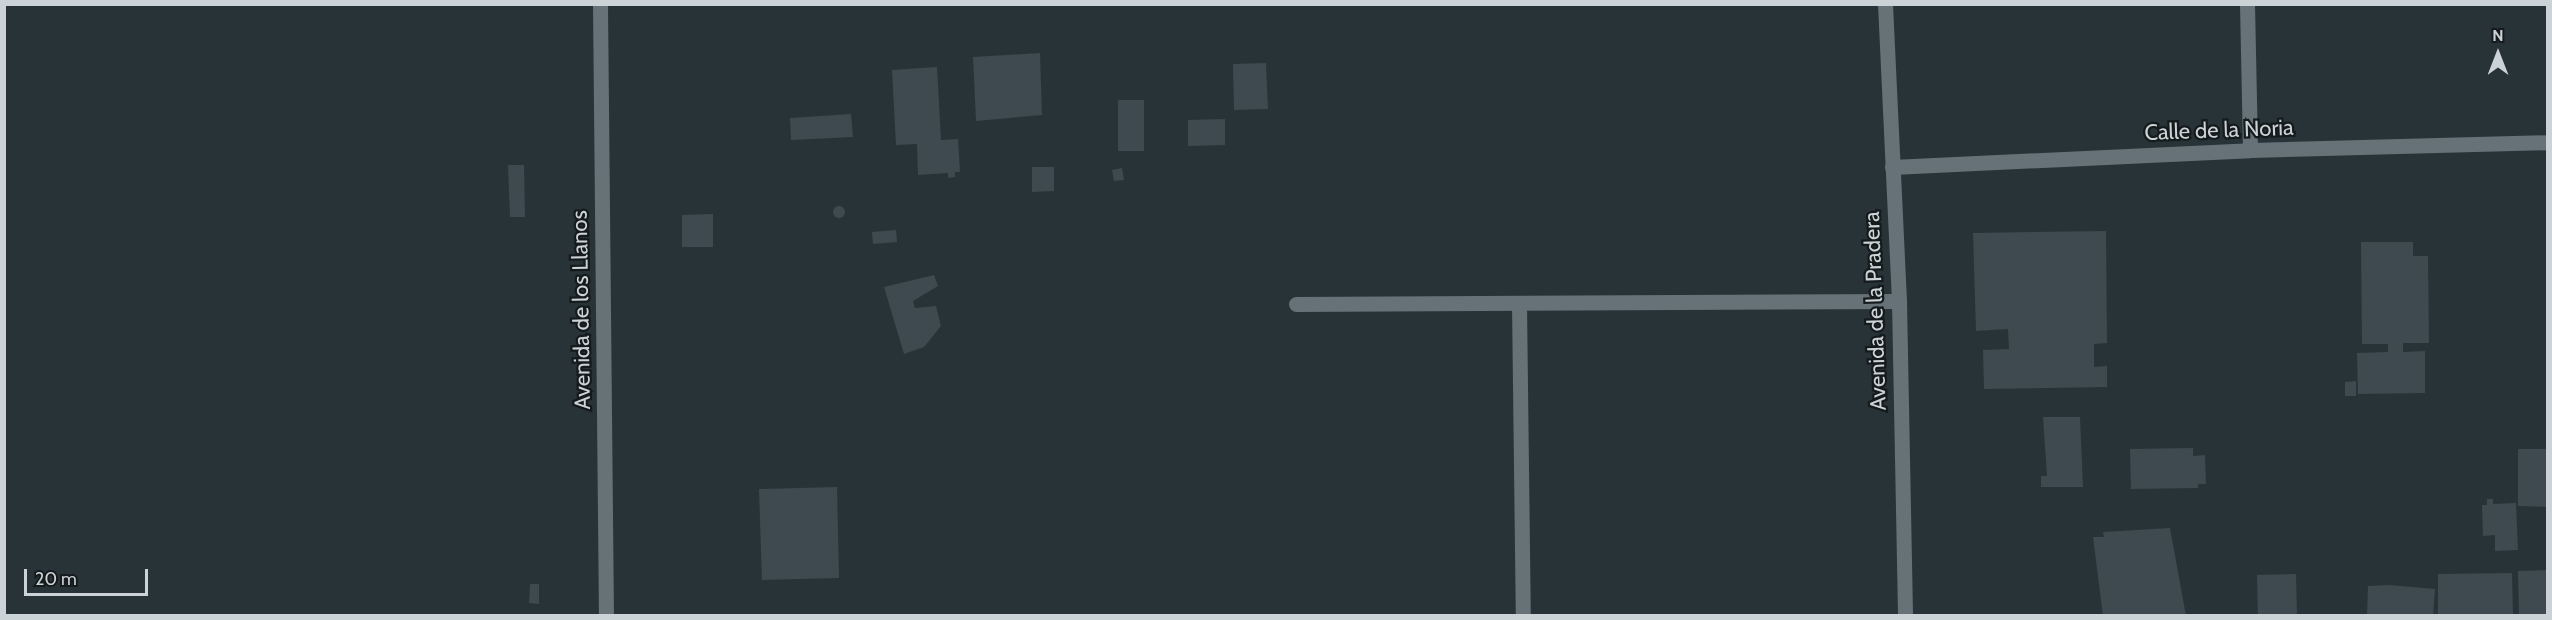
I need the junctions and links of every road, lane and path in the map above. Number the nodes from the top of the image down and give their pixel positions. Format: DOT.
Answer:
graph roads {
  1 [pos="600,4"];
  2 [pos="1885,4"];
  3 [pos="2247,4"];
  4 [pos="2547,142"];
  5 [pos="2250,150"];
  6 [pos="1892,167"];
  7 [pos="1899,301"];
  8 [pos="1519,303"];
  9 [pos="1296,304"];
  10 [pos="606,615"];
  11 [pos="1523,615"];
  12 [pos="1905,615"];
  1 -- 10 [label="street, Avenida de los Llanos"];
  2 -- 6 [label="street, Avenida de la Pradera"];
  3 -- 5 [label="street"];
  4 -- 5 [label="street, Calle de la Noria"];
  5 -- 6 [label="street, Calle de la Noria"];
  6 -- 7 [label="street, Avenida de la Pradera"];
  7 -- 8 [label="street"];
  7 -- 12 [label="street, Avenida de la Pradera"];
  8 -- 9 [label="street"];
  8 -- 11 [label="street"];
}
